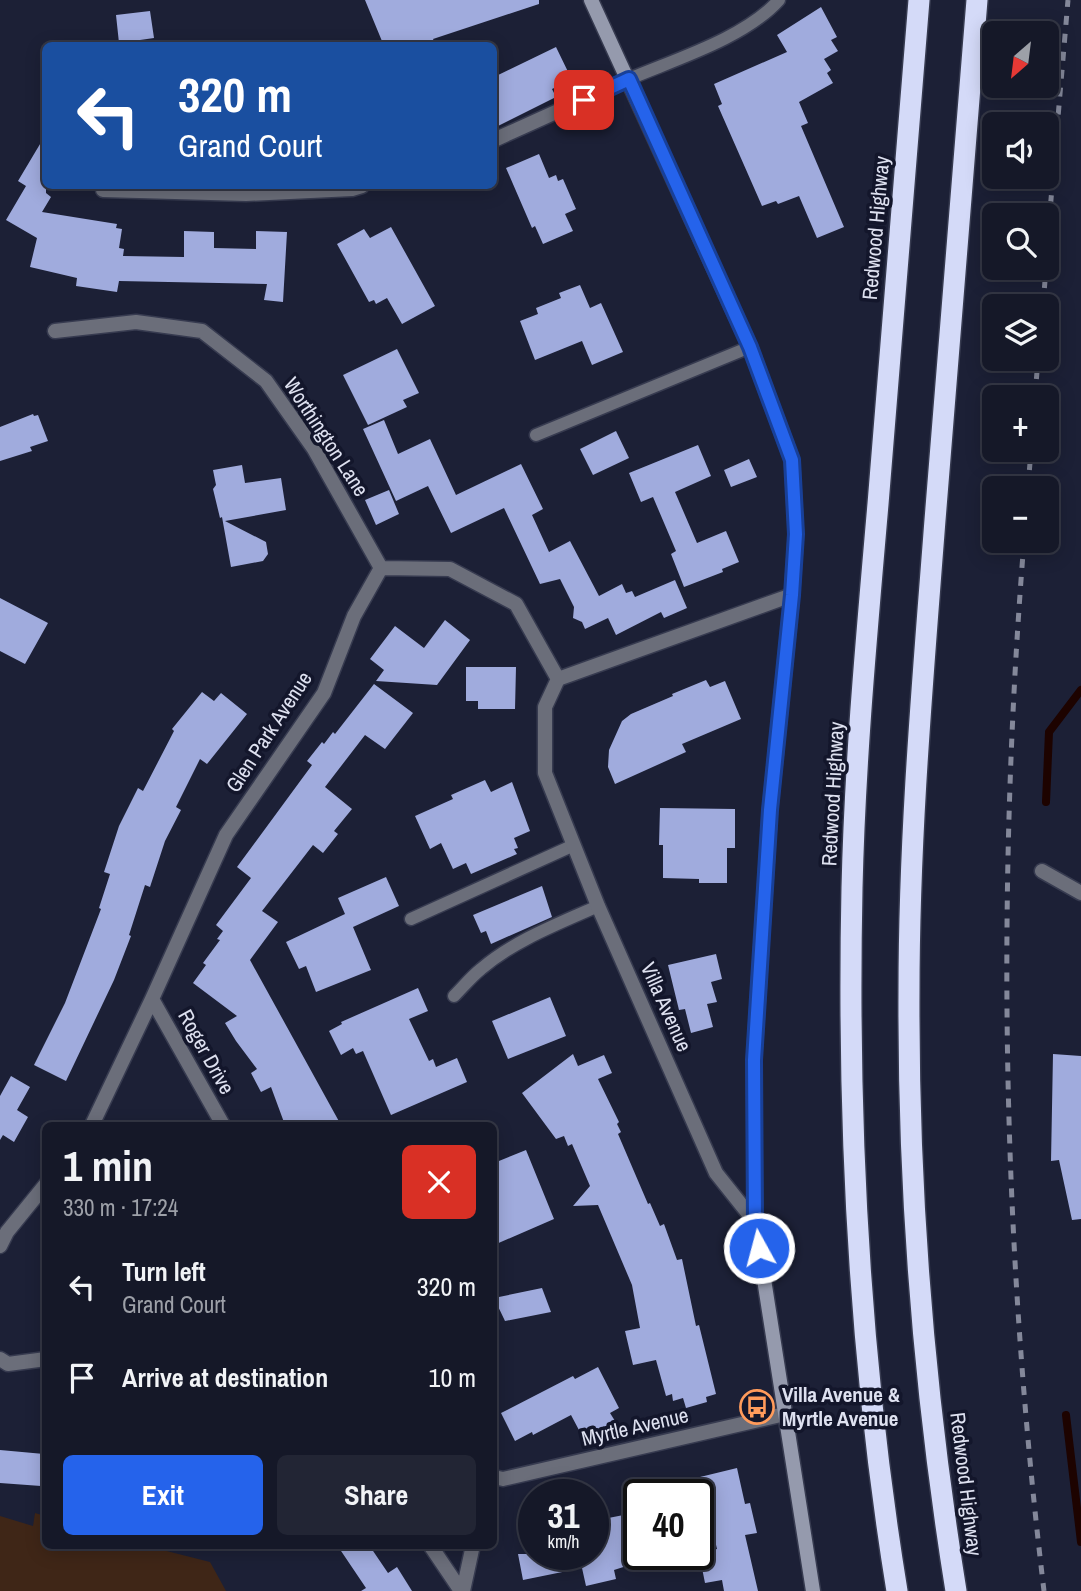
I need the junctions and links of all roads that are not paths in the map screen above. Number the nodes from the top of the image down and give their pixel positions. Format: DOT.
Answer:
graph roads {
  1 [pos="591,0"];
  2 [pos="779,0"];
  3 [pos="919,0"];
  4 [pos="977,0"];
  5 [pos="629,79"];
  6 [pos="497,139"];
  7 [pos="352,189"];
  8 [pos="103,190"];
  9 [pos="55,331"];
  10 [pos="750,347"];
  11 [pos="536,435"];
  12 [pos="382,568"];
  13 [pos="792,595"];
  14 [pos="558,679"];
  15 [pos="574,845"];
  16 [pos="1042,871"];
  17 [pos="1081,893"];
  18 [pos="598,906"];
  19 [pos="411,919"];
  20 [pos="454,996"];
  21 [pos="152,999"];
  22 [pos="93,1122"];
  23 [pos="221,1122"];
  24 [pos="42,1189"];
  25 [pos="755,1222"];
  26 [pos="0,1246"];
  27 [pos="0,1359"];
  28 [pos="42,1360"];
  29 [pos="785,1414"];
  30 [pos="497,1478"];
  31 [pos="433,1549"];
  32 [pos="472,1549"];
  33 [pos="462,1591"];
  34 [pos="813,1591"];
  35 [pos="897,1591"];
  36 [pos="956,1591"];
  1 -- 5 [label="street"];
  2 -- 5 [label="lane"];
  3 -- 35 [label="highway, Redwood Highway"];
  4 -- 36 [label="highway, Redwood Highway"];
  5 -- 6 [label="street"];
  5 -- 10 [label="street"];
  7 -- 8 [label="street"];
  9 -- 12 [label="street, Worthington Lane"];
  10 -- 11 [label="lane"];
  10 -- 13 [label="street"];
  12 -- 14 [label="street"];
  12 -- 21 [label="street, Glen Park Avenue"];
  13 -- 14 [label="street"];
  13 -- 25 [label="street"];
  14 -- 15 [label="street, Villa Avenue"];
  15 -- 18 [label="street, Villa Avenue"];
  15 -- 19 [label="lane"];
  16 -- 17 [label="street"];
  18 -- 20 [label="lane"];
  18 -- 25 [label="street, Villa Avenue"];
  21 -- 22 [label="street, Glen Park Avenue"];
  21 -- 23 [label="street, Roger Drive"];
  24 -- 26 [label="street"];
  25 -- 29 [label="street, Villa Avenue"];
  27 -- 28 [label="street"];
  29 -- 30 [label="street, Myrtle Avenue"];
  29 -- 34 [label="street, Villa Avenue"];
  31 -- 33 [label="street"];
  32 -- 33 [label="street"];
}
